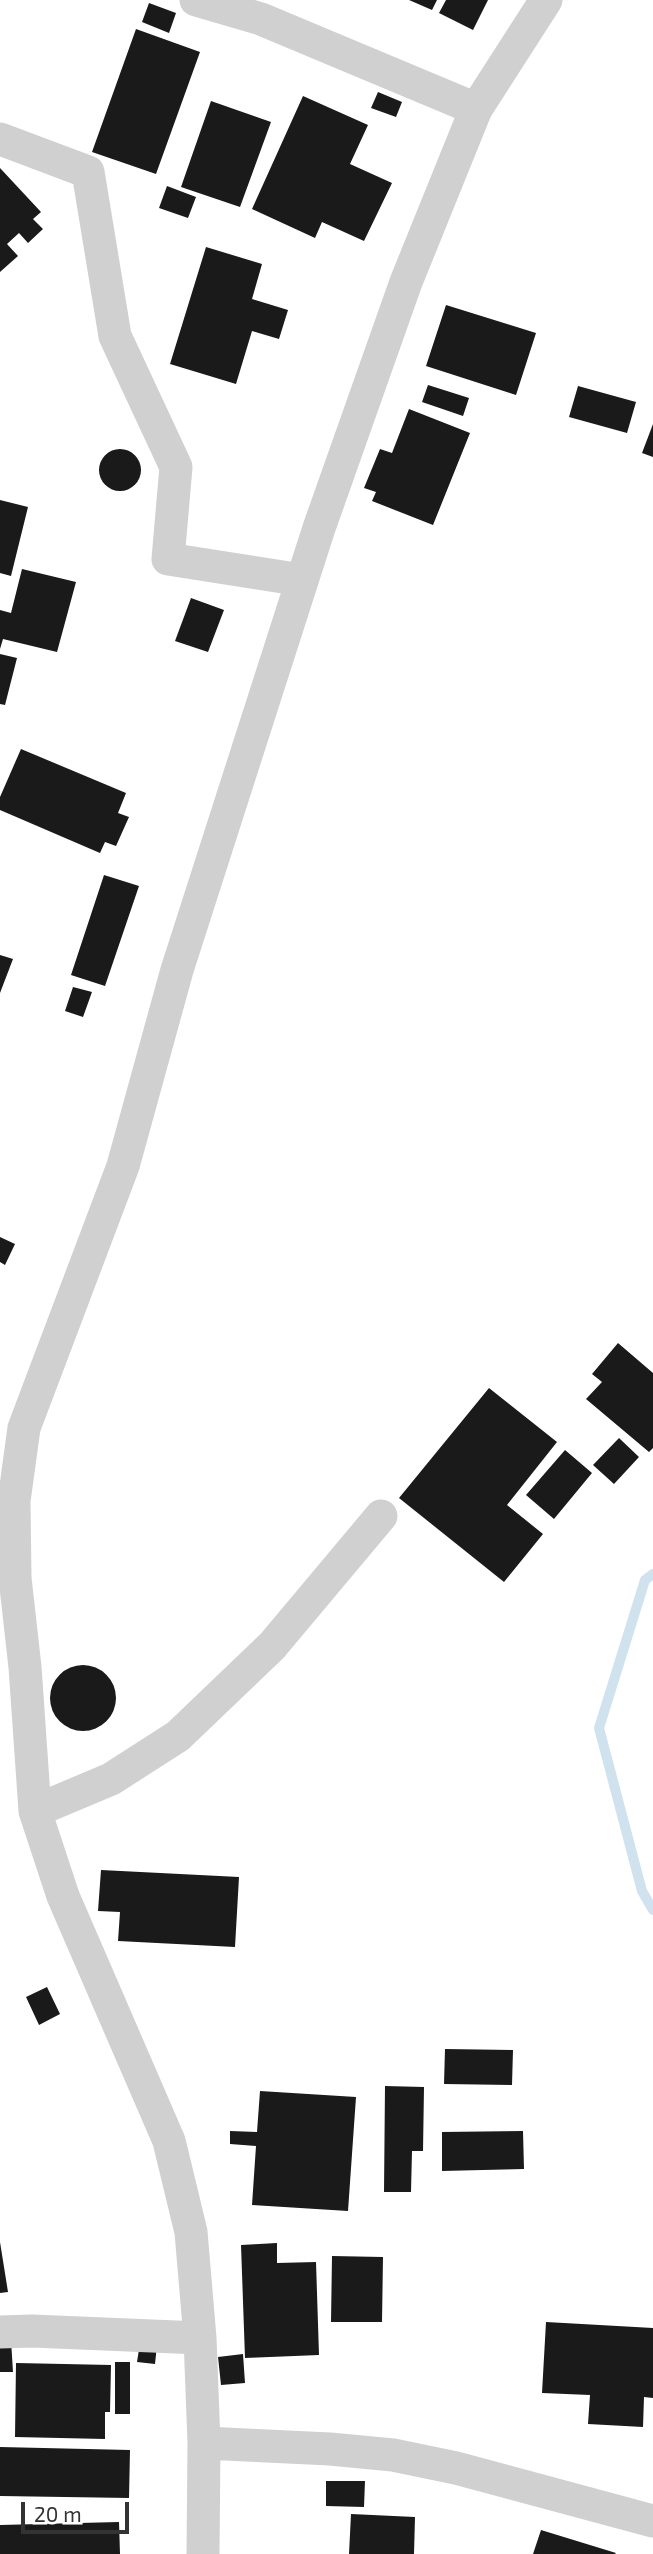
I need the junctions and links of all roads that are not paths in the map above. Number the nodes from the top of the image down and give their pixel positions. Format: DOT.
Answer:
graph roads {
  1 [pos="196,0"];
  2 [pos="546,0"];
  3 [pos="476,109"];
  4 [pos="0,139"];
  5 [pos="302,580"];
  6 [pos="381,1516"];
  7 [pos="35,1811"];
  8 [pos="0,2332"];
  9 [pos="200,2338"];
  10 [pos="205,2443"];
  11 [pos="653,2521"];
  12 [pos="203,2554"];
  1 -- 3 [label="street"];
  2 -- 3 [label="street"];
  3 -- 5 [label="street"];
  4 -- 5 [label="street"];
  5 -- 7 [label="street"];
  6 -- 7 [label="street"];
  7 -- 9 [label="street"];
  8 -- 9 [label="street"];
  9 -- 10 [label="street"];
  10 -- 11 [label="street"];
  10 -- 12 [label="street"];
}
